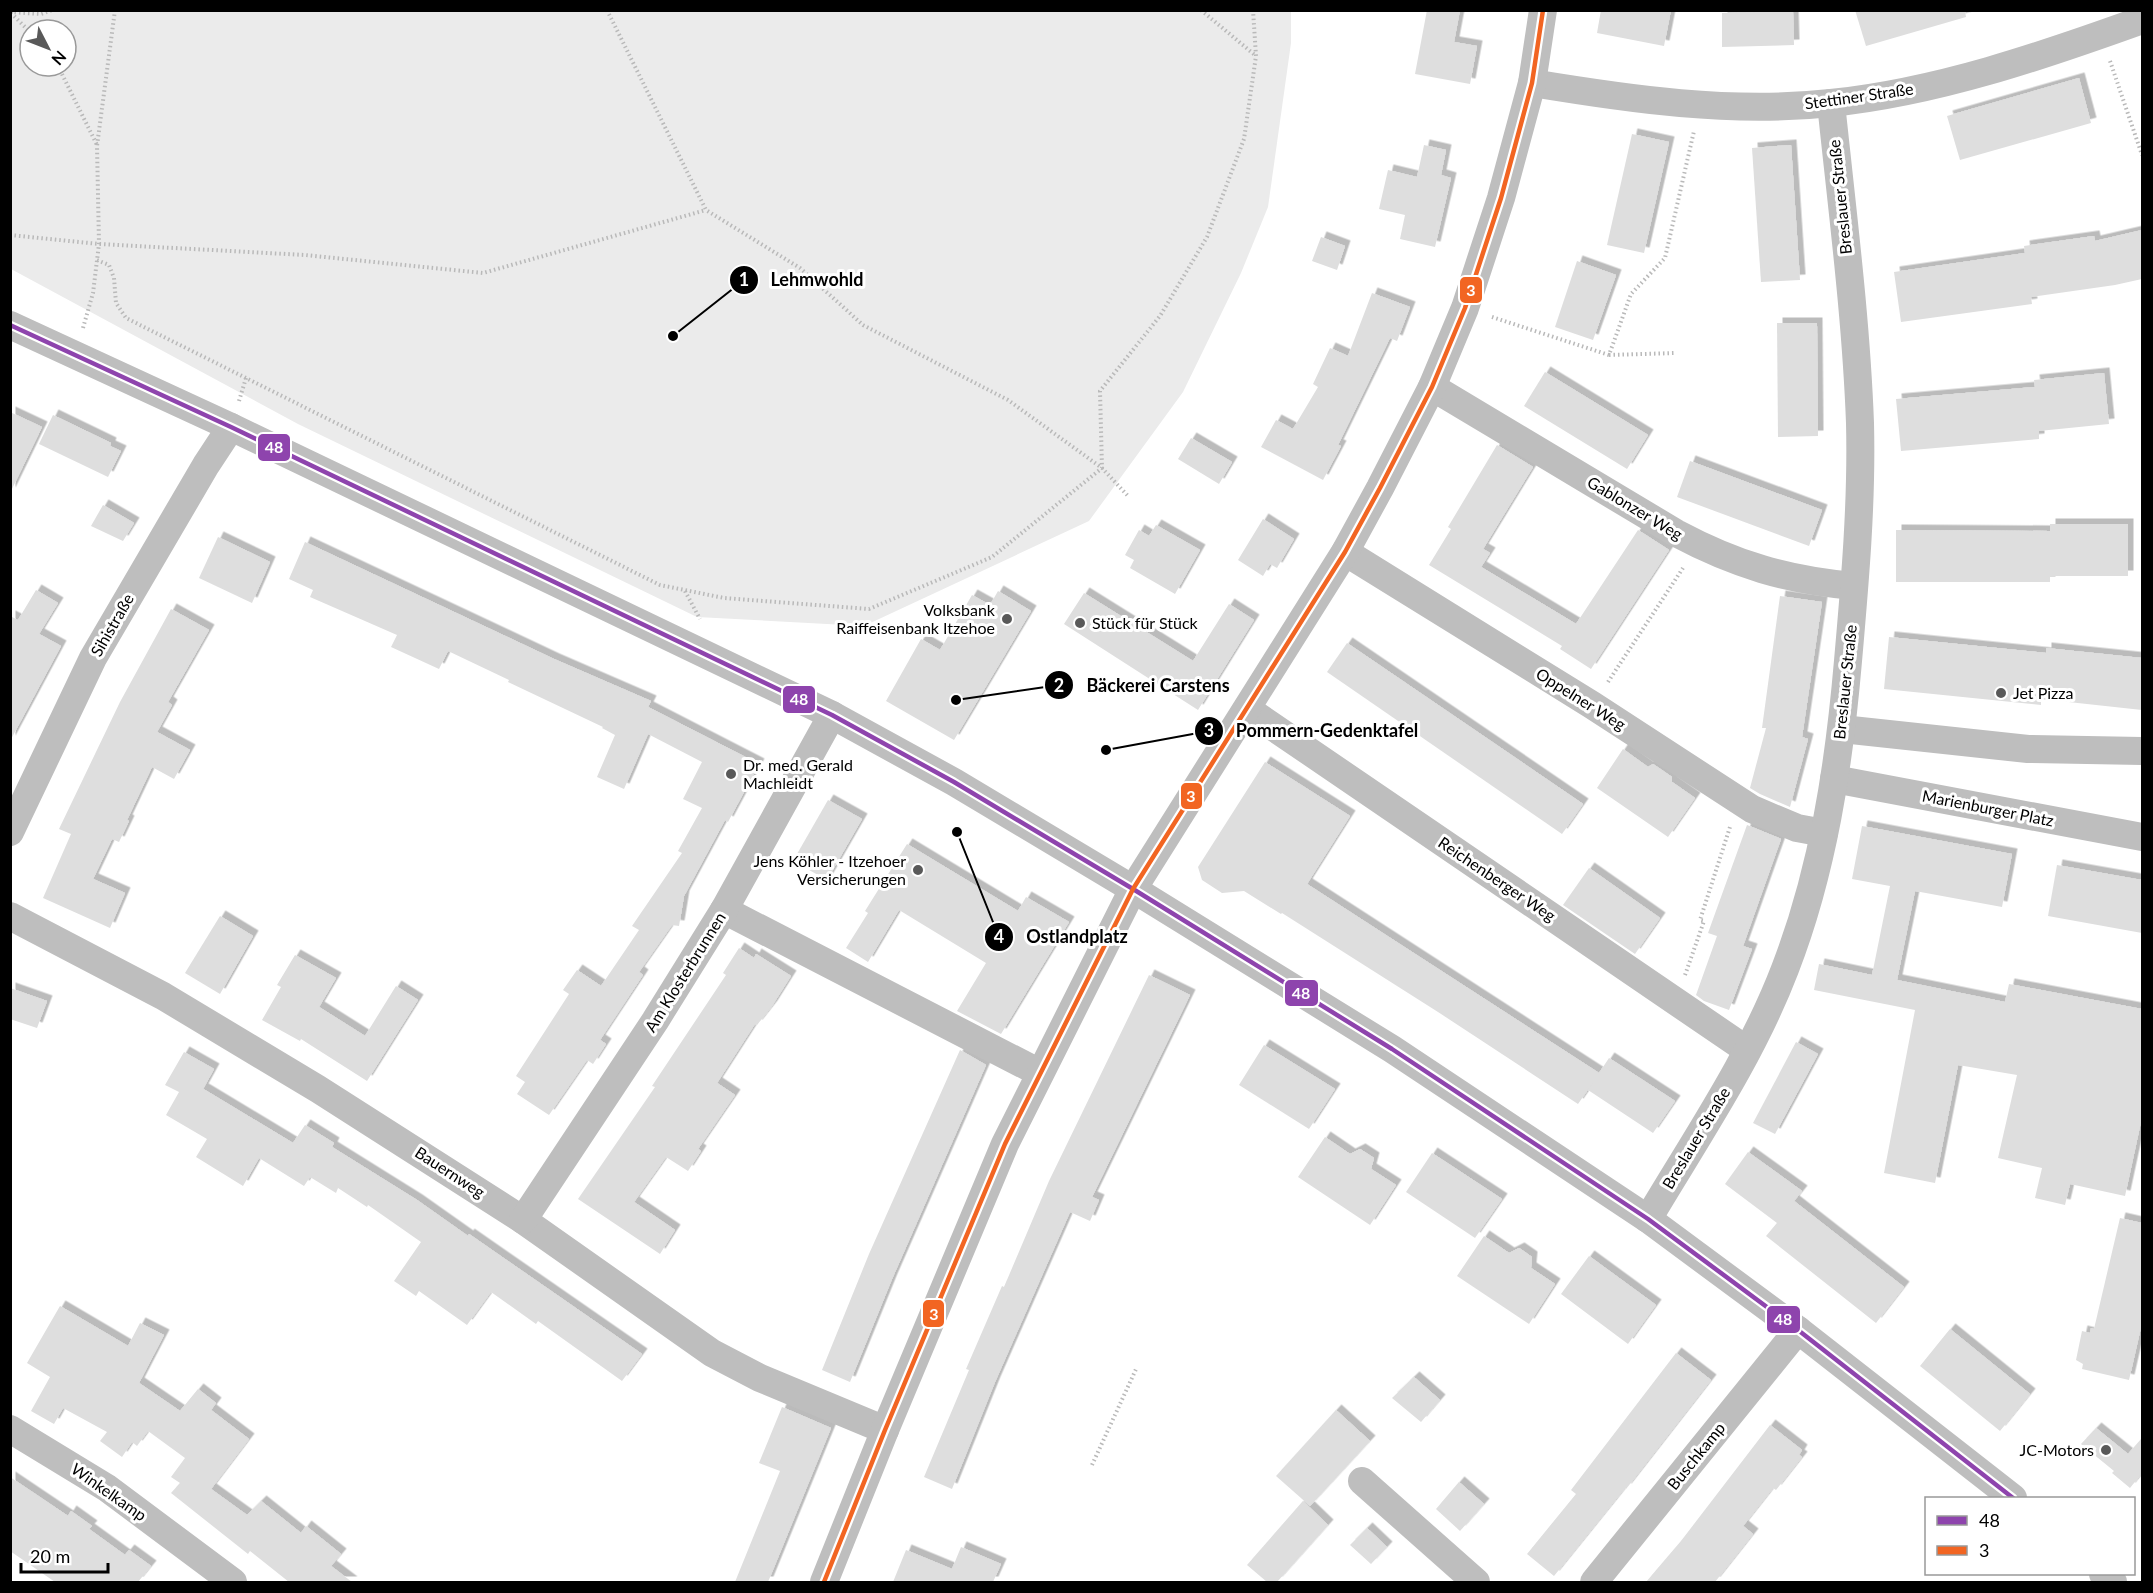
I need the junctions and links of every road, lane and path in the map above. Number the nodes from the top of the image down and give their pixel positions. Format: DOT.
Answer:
graph roads {
  1 [pos="52,10"];
  2 [pos="115,10"];
  3 [pos="607,10"];
  4 [pos="1201,10"];
  5 [pos="1253,10"];
  6 [pos="1543,10"];
  7 [pos="10,12"];
  8 [pos="2142,20"];
  9 [pos="2101,34"];
  10 [pos="1256,56"];
  11 [pos="64,78"];
  12 [pos="1532,83"];
  13 [pos="1830,103"];
  14 [pos="1701,104"];
  15 [pos="97,146"];
  16 [pos="2142,155"];
  17 [pos="706,210"];
  18 [pos="10,235"];
  19 [pos="99,244"];
  20 [pos="97,260"];
  21 [pos="1465,308"];
  22 [pos="10,325"];
  23 [pos="1676,353"];
  24 [pos="76,355"];
  25 [pos="1609,355"];
  26 [pos="1432,387"];
  27 [pos="231,427"];
  28 [pos="1102,468"];
  29 [pos="1128,496"];
  30 [pos="1698,545"];
  31 [pos="1345,552"];
  32 [pos="1854,586"];
  33 [pos="1592,705"];
  34 [pos="1247,709"];
  35 [pos="832,715"];
  36 [pos="1842,729"];
  37 [pos="2142,751"];
  38 [pos="1834,779"];
  39 [pos="1747,806"];
  40 [pos="10,832"];
  41 [pos="1824,833"];
  42 [pos="2142,837"];
  43 [pos="1133,889"];
  44 [pos="724,910"];
  45 [pos="10,916"];
  46 [pos="1676,1001"];
  47 [pos="1747,1050"];
  48 [pos="1040,1073"];
  49 [pos="1648,1219"];
  50 [pos="523,1220"];
  51 [pos="1798,1330"];
  52 [pos="1137,1367"];
  53 [pos="10,1429"];
  54 [pos="885,1430"];
  55 [pos="1092,1465"];
  56 [pos="1362,1481"];
  57 [pos="2012,1497"];
  58 [pos="233,1582"];
  59 [pos="824,1582"];
  60 [pos="1476,1582"];
  61 [pos="1594,1582"];
  1 -- 7 [label="path"];
  2 -- 15 [label="path"];
  3 -- 17 [label="path"];
  4 -- 10 [label="path"];
  5 -- 10 [label="path"];
  6 -- 12 [label="street"];
  8 -- 9 [label="street, Stettiner Straße"];
  9 -- 13 [label="street, Stettiner Straße"];
  9 -- 16 [label="path"];
  10 -- 28 [label="path"];
  11 -- 15 [label="path"];
  12 -- 14 [label="street, Stettiner Straße"];
  12 -- 21 [label="street"];
  13 -- 14 [label="street, Stettiner Straße"];
  13 -- 32 [label="street, Breslauer Straße"];
  14 -- 25 [label="path"];
  15 -- 19 [label="path"];
  17 -- 19 [label="path"];
  17 -- 28 [label="path"];
  18 -- 19 [label="path"];
  19 -- 20 [label="path"];
  20 -- 24 [label="path"];
  20 -- 28 [label="path"];
  21 -- 25 [label="path"];
  21 -- 26 [label="street"];
  22 -- 24 [label="street"];
  23 -- 25 [label="path"];
  24 -- 27 [label="street"];
  26 -- 30 [label="street, Gablonzer Weg"];
  26 -- 31 [label="street"];
  27 -- 35 [label="street"];
  27 -- 40 [label="street, Sihistraße"];
  28 -- 29 [label="path"];
  30 -- 32 [label="street, Gablonzer Weg"];
  30 -- 33 [label="path"];
  31 -- 33 [label="street, Oppelner Weg"];
  31 -- 34 [label="street"];
  32 -- 36 [label="street, Breslauer Straße"];
  33 -- 39 [label="street, Oppelner Weg"];
  34 -- 43 [label="street"];
  34 -- 46 [label="street, Reichenberger Weg"];
  35 -- 43 [label="street"];
  35 -- 44 [label="street, Am Klosterbrunnen"];
  36 -- 37 [label="street"];
  36 -- 38 [label="street, Breslauer Straße"];
  38 -- 41 [label="street, Breslauer Straße"];
  38 -- 42 [label="street, Marienburger Platz"];
  39 -- 41 [label="street, Oppelner Weg"];
  39 -- 46 [label="path"];
  41 -- 47 [label="street, Breslauer Straße"];
  43 -- 48 [label="street"];
  43 -- 49 [label="street"];
  44 -- 48 [label="street"];
  44 -- 50 [label="street, Am Klosterbrunnen"];
  45 -- 50 [label="street, Bauernweg"];
  46 -- 47 [label="street, Reichenberger Weg"];
  47 -- 49 [label="street, Breslauer Straße"];
  48 -- 54 [label="street"];
  49 -- 51 [label="street"];
  50 -- 54 [label="street, Bauernweg"];
  51 -- 57 [label="street"];
  51 -- 61 [label="street, Buschkamp"];
  52 -- 55 [label="path"];
  53 -- 58 [label="street, Winkelkamp"];
  54 -- 59 [label="street"];
  56 -- 60 [label="street"];
}
